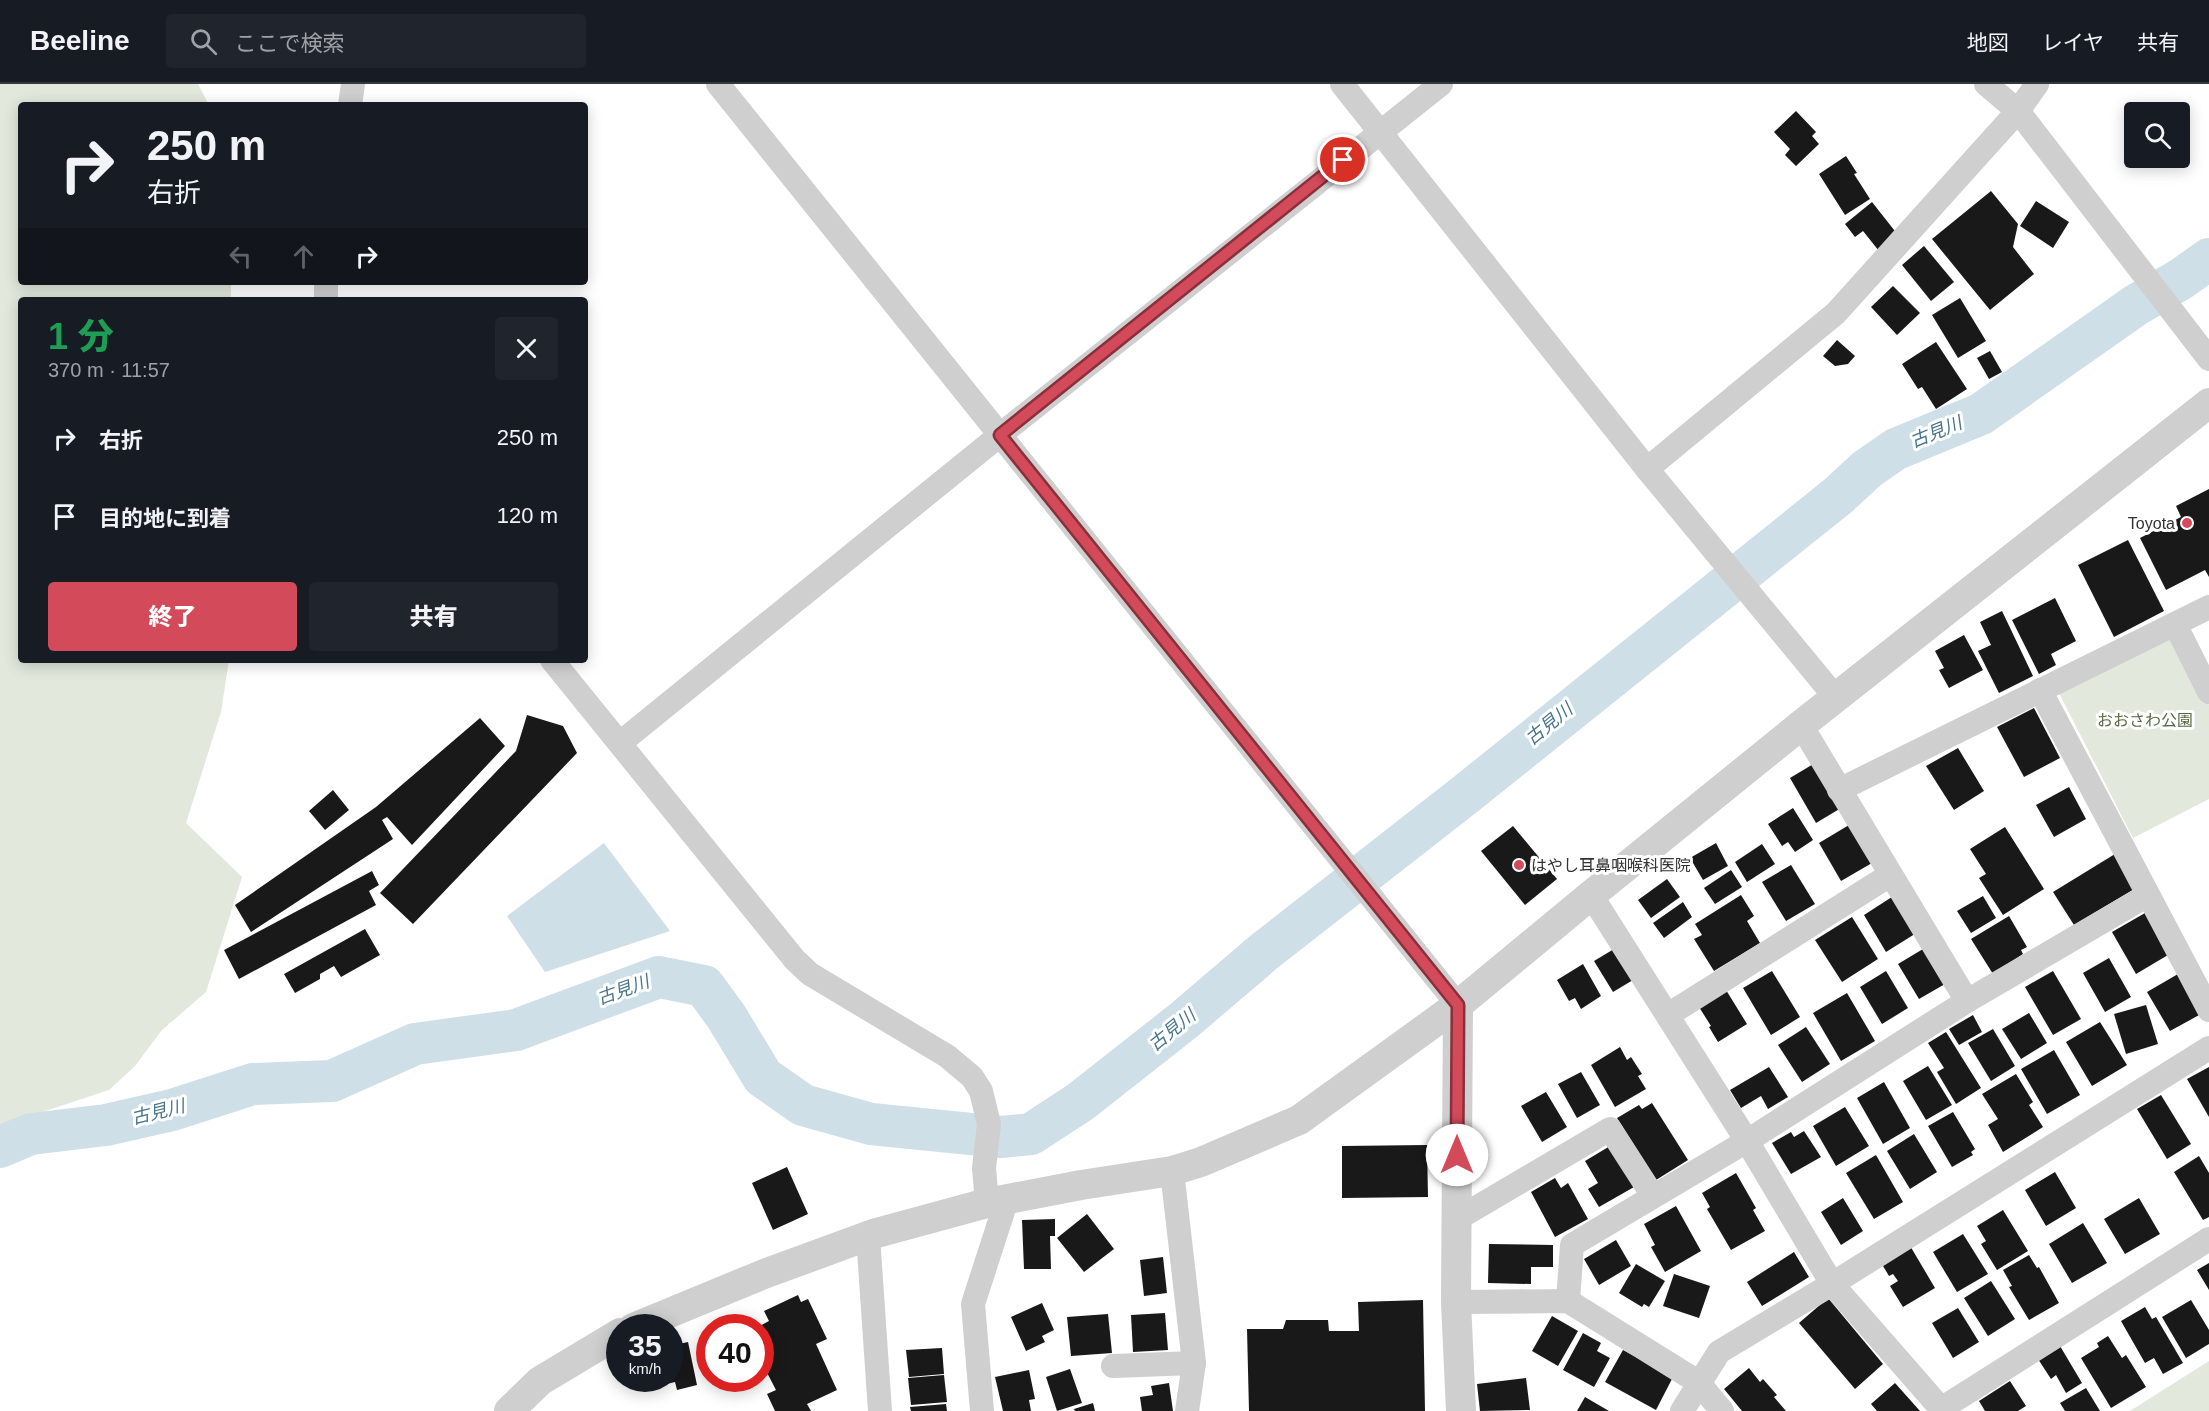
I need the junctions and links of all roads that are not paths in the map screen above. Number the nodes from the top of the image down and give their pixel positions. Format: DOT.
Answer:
graph roads {
  1 [pos="353,84"];
  2 [pos="718,84"];
  3 [pos="1342,84"];
  4 [pos="1441,84"];
  5 [pos="1986,84"];
  6 [pos="2037,84"];
  7 [pos="350,102"];
  8 [pos="2018,111"];
  9 [pos="1379,132"];
  10 [pos="2209,359"];
  11 [pos="2209,403"];
  12 [pos="1000,435"];
  13 [pos="1647,469"];
  14 [pos="2209,608"];
  15 [pos="2175,624"];
  16 [pos="554,663"];
  17 [pos="2040,690"];
  18 [pos="2209,692"];
  19 [pos="1836,698"];
  20 [pos="1801,725"];
  21 [pos="620,743"];
  22 [pos="1839,790"];
  23 [pos="1890,875"];
  24 [pos="1591,895"];
  25 [pos="2148,895"];
  26 [pos="1967,1001"];
  27 [pos="1458,1005"];
  28 [pos="2209,1010"];
  29 [pos="1668,1015"];
  30 [pos="2209,1048"];
  31 [pos="1748,1142"];
  32 [pos="1172,1171"];
  33 [pos="1653,1196"];
  34 [pos="997,1201"];
  35 [pos="1457,1220"];
  36 [pos="868,1236"];
  37 [pos="2209,1239"];
  38 [pos="1832,1284"];
  39 [pos="1568,1301"];
  40 [pos="1456,1302"];
  41 [pos="667,1314"];
  42 [pos="606,1342"];
  43 [pos="1194,1363"];
  44 [pos="1113,1366"];
  45 [pos="1698,1382"];
  46 [pos="1942,1410"];
  47 [pos="509,1411"];
  48 [pos="880,1411"];
  49 [pos="982,1411"];
  50 [pos="1187,1411"];
  51 [pos="1461,1411"];
  52 [pos="1682,1411"];
  53 [pos="1722,1411"];
  1 -- 7 [label="street"];
  2 -- 12 [label="street"];
  3 -- 9 [label="street"];
  4 -- 9 [label="street"];
  5 -- 8 [label="street"];
  6 -- 8 [label="street"];
  8 -- 10 [label="street"];
  8 -- 13 [label="street"];
  9 -- 12 [label="street"];
  9 -- 13 [label="street"];
  11 -- 19 [label="street"];
  12 -- 21 [label="street"];
  12 -- 27 [label="street"];
  13 -- 19 [label="street"];
  14 -- 15 [label="street"];
  15 -- 17 [label="street"];
  15 -- 18 [label="street"];
  16 -- 21 [label="street"];
  17 -- 22 [label="street"];
  17 -- 25 [label="street"];
  19 -- 20 [label="street"];
  20 -- 22 [label="street"];
  20 -- 24 [label="street"];
  21 -- 34 [label="street"];
  22 -- 23 [label="street"];
  23 -- 26 [label="street"];
  23 -- 29 [label="street"];
  24 -- 27 [label="street"];
  24 -- 29 [label="street"];
  25 -- 26 [label="street"];
  25 -- 28 [label="street"];
  26 -- 31 [label="street"];
  27 -- 32 [label="street"];
  27 -- 35 [label="street"];
  29 -- 31 [label="street"];
  30 -- 38 [label="street"];
  31 -- 33 [label="street"];
  31 -- 38 [label="street"];
  32 -- 34 [label="street"];
  32 -- 43 [label="street"];
  33 -- 35 [label="street"];
  33 -- 39 [label="street"];
  34 -- 36 [label="street"];
  34 -- 49 [label="street"];
  35 -- 40 [label="street"];
  36 -- 41 [label="street"];
  36 -- 48 [label="street"];
  37 -- 46 [label="street"];
  38 -- 45 [label="street"];
  38 -- 46 [label="street"];
  39 -- 40 [label="street"];
  39 -- 45 [label="street"];
  40 -- 51 [label="street"];
  42 -- 47 [label="street"];
  43 -- 44 [label="street"];
  43 -- 50 [label="street"];
  45 -- 52 [label="street"];
  45 -- 53 [label="street"];
}
